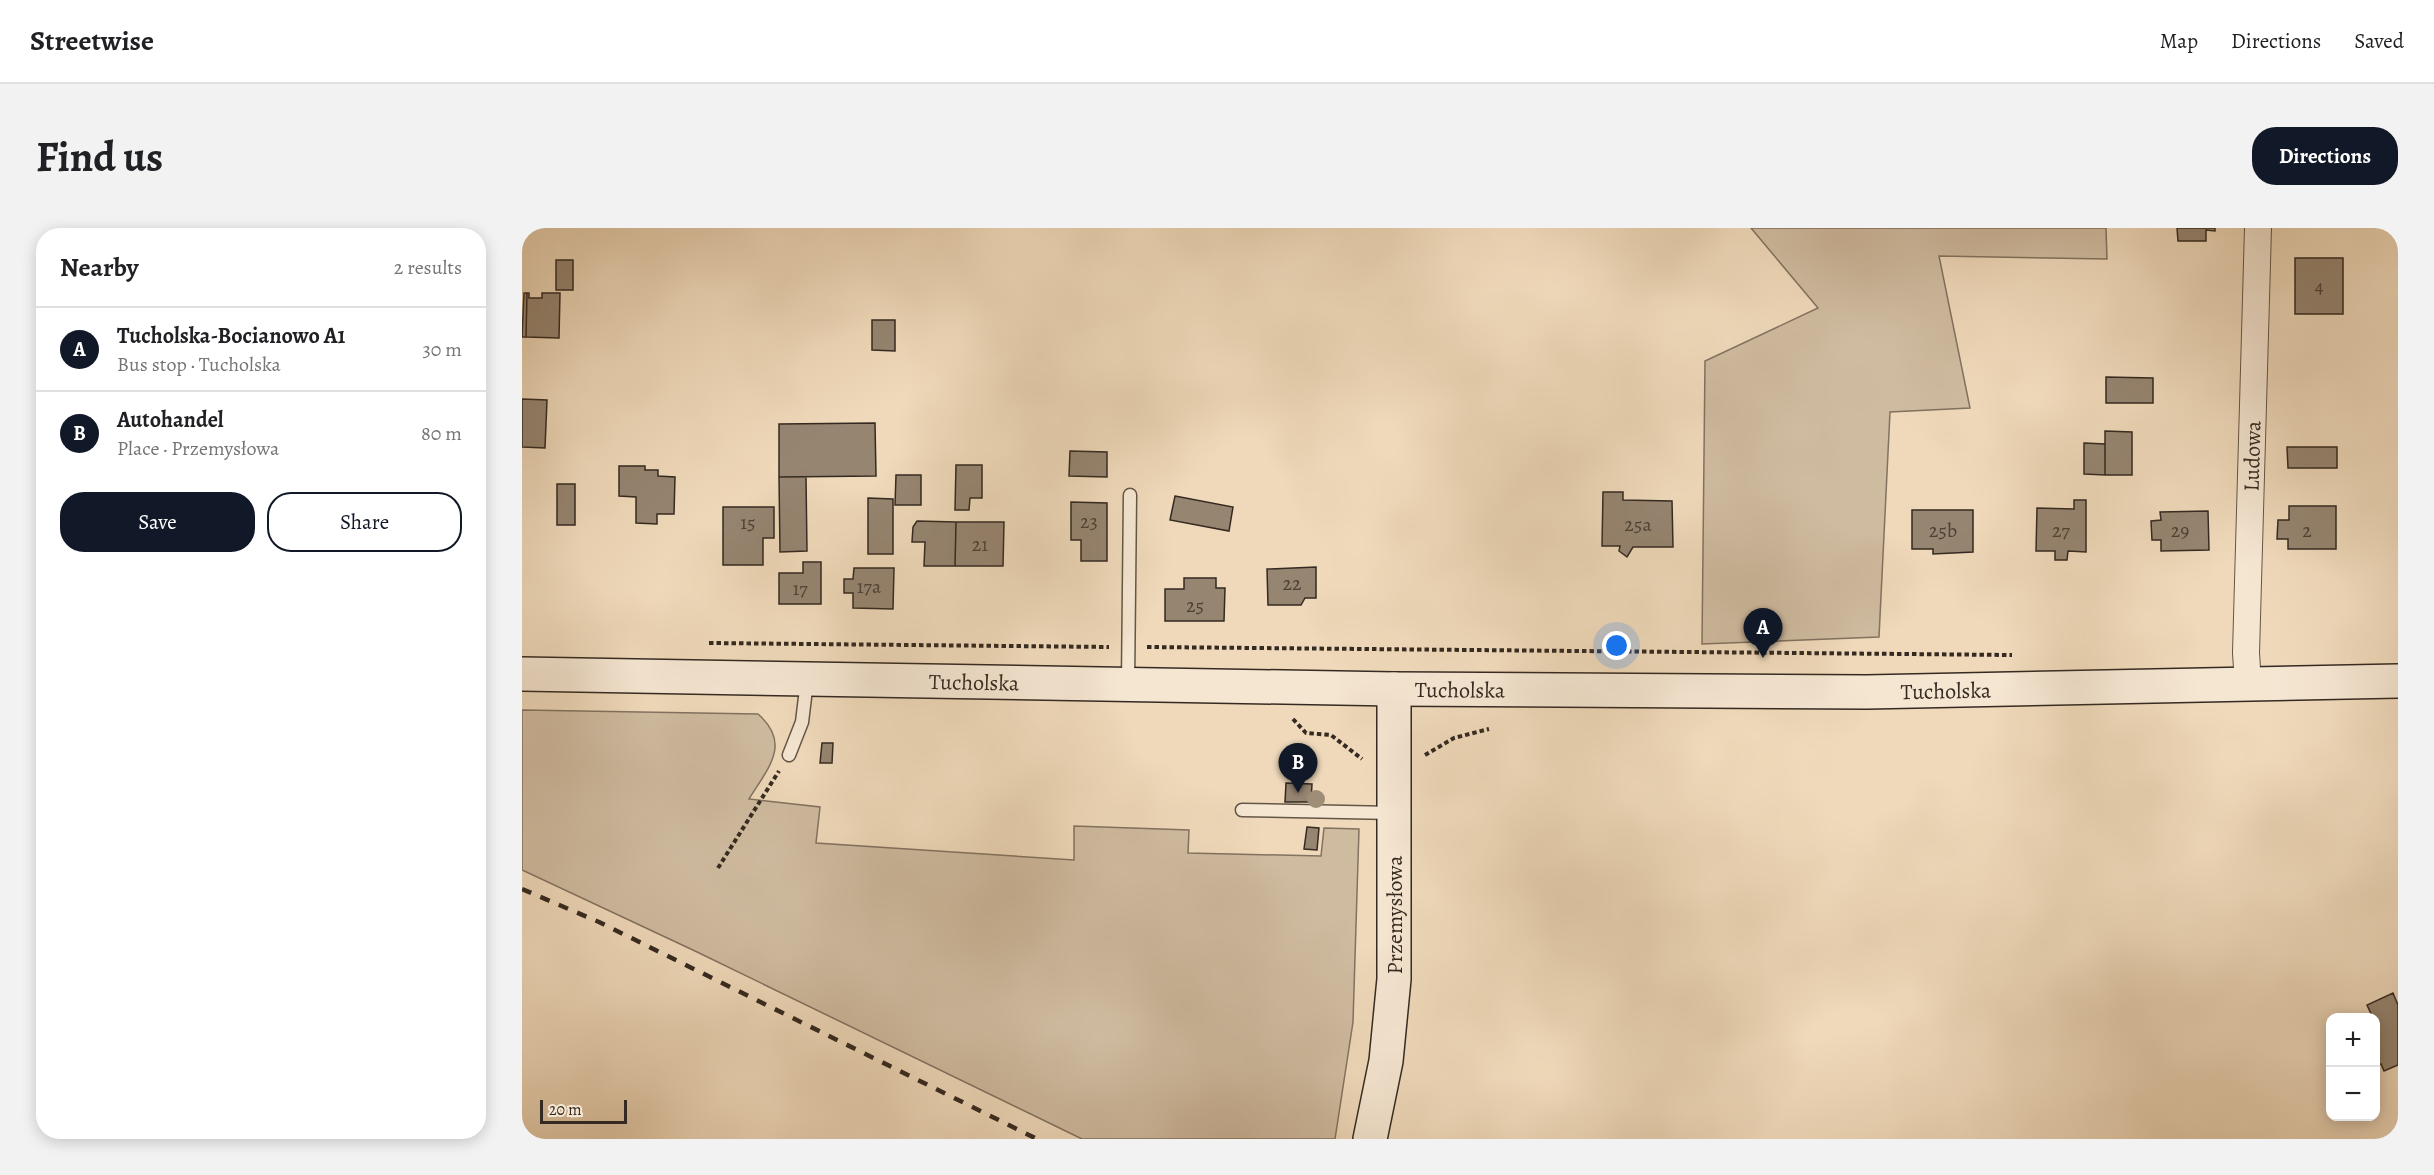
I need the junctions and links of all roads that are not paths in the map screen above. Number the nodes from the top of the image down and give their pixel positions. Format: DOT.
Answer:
graph roads {
  1 [pos="2258,228"];
  2 [pos="1130,495"];
  3 [pos="522,674"];
  4 [pos="807,678"];
  5 [pos="2398,681"];
  6 [pos="1128,684"];
  7 [pos="2248,684"];
  8 [pos="1394,689"];
  9 [pos="789,755"];
  10 [pos="1242,810"];
  11 [pos="1379,812"];
  12 [pos="1370,1139"];
  1 -- 7 [label="street, Ludowa"];
  2 -- 6 [label="lane"];
  3 -- 4 [label="main road, Tucholska"];
  4 -- 6 [label="main road, Tucholska"];
  4 -- 9 [label="lane"];
  5 -- 7 [label="main road, Tucholska"];
  6 -- 8 [label="main road, Tucholska"];
  7 -- 8 [label="main road, Tucholska"];
  8 -- 11 [label="main road, Przemysłowa"];
  10 -- 11 [label="lane"];
  11 -- 12 [label="main road, Przemysłowa"];
}
